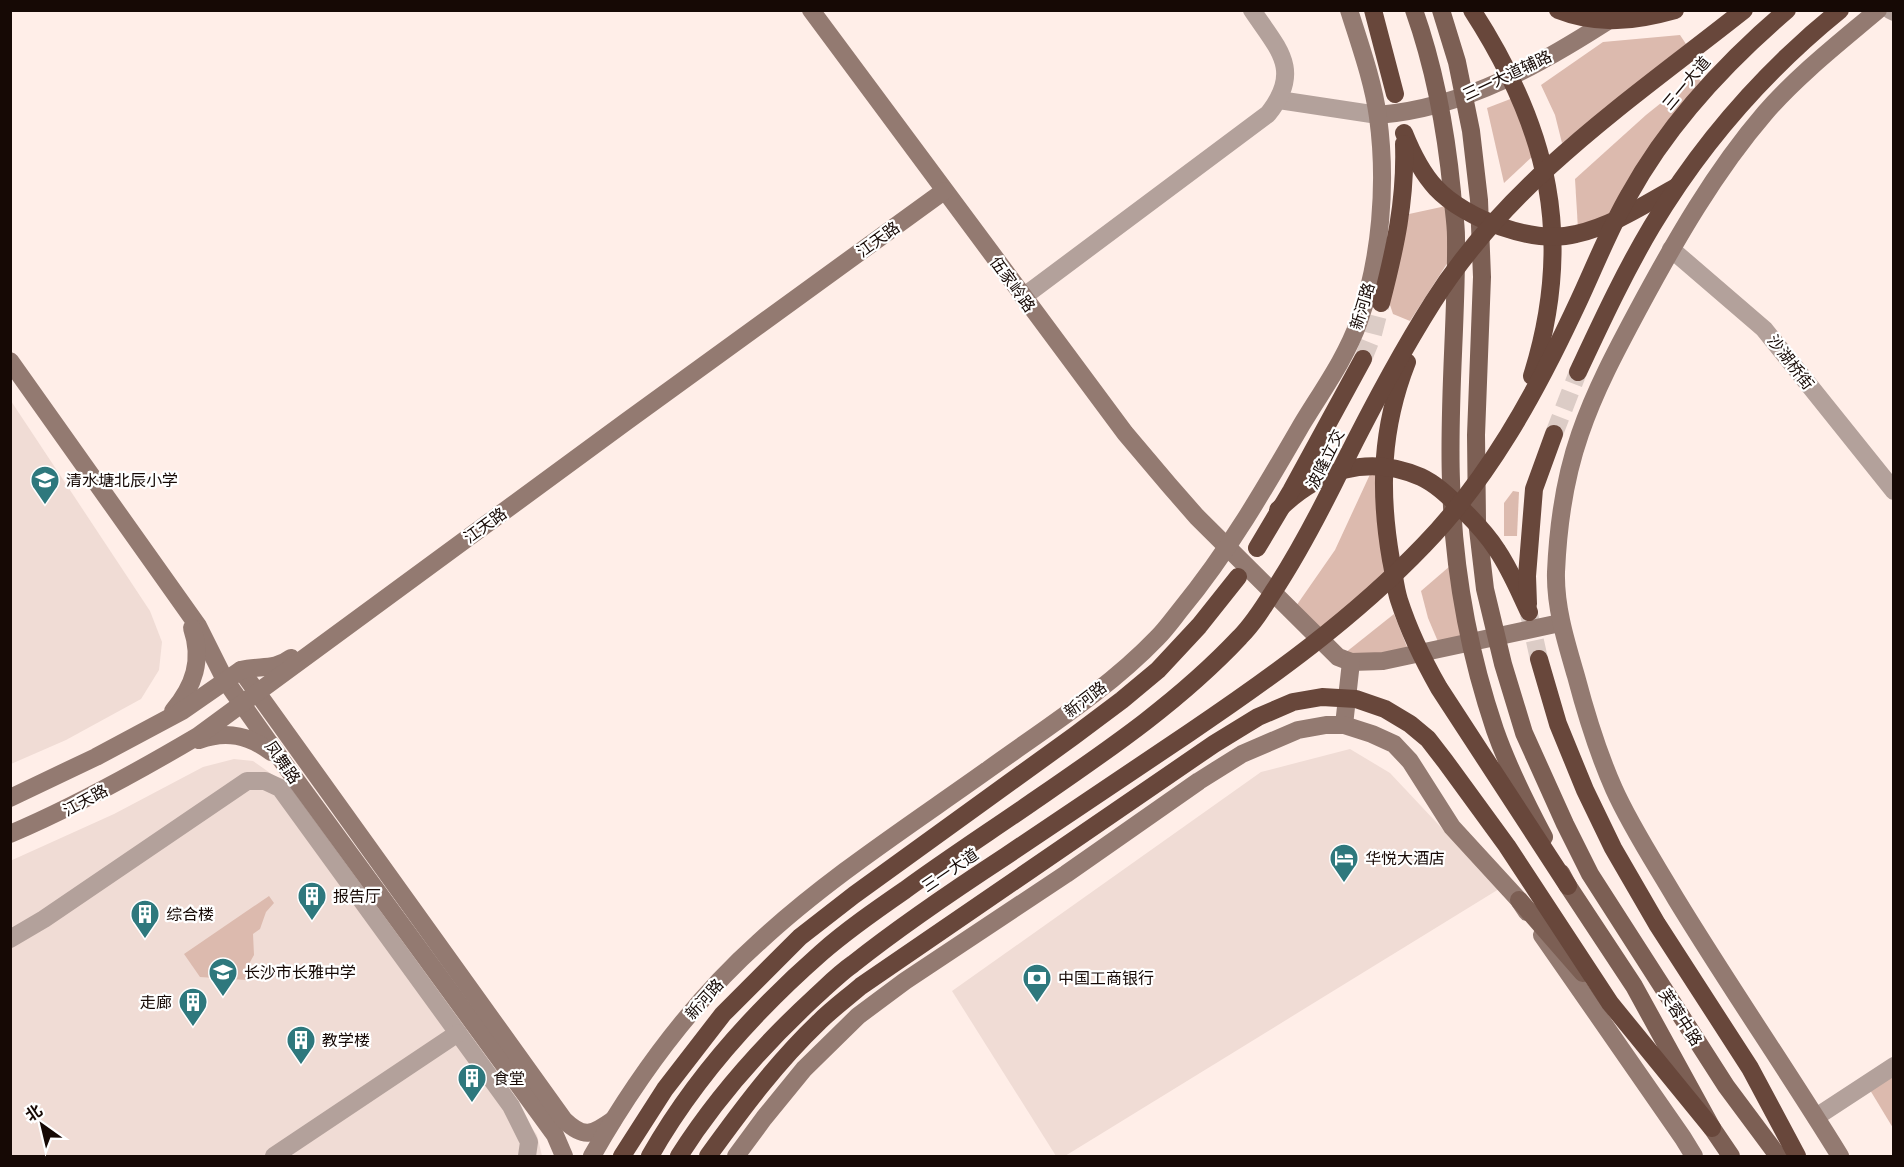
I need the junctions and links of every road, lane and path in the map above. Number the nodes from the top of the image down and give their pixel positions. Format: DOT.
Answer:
graph roads {
  1 [pos="812,10"];
  2 [pos="1252,10"];
  3 [pos="1349,10"];
  4 [pos="1373,10"];
  5 [pos="1414,10"];
  6 [pos="1441,10"];
  7 [pos="1472,10"];
  8 [pos="1558,10"];
  9 [pos="1625,10"];
  10 [pos="1676,10"];
  11 [pos="1744,10"];
  12 [pos="1787,10"];
  13 [pos="1840,10"];
  14 [pos="1878,10"];
  15 [pos="1395,94"];
  16 [pos="1279,100"];
  17 [pos="1615,112"];
  18 [pos="1378,115"];
  19 [pos="1678,186"];
  20 [pos="941,187"];
  21 [pos="1671,249"];
  22 [pos="1023,297"];
  23 [pos="1434,300"];
  24 [pos="1381,303"];
  25 [pos="1363,359"];
  26 [pos="10,361"];
  27 [pos="1578,372"];
  28 [pos="1520,412"];
  29 [pos="1554,435"];
  30 [pos="1893,491"];
  31 [pos="1278,510"];
  32 [pos="1227,547"];
  33 [pos="1257,548"];
  34 [pos="1238,577"];
  35 [pos="179,599"];
  36 [pos="1560,623"];
  37 [pos="1220,657"];
  38 [pos="1539,659"];
  39 [pos="1351,662"];
  40 [pos="291,669"];
  41 [pos="241,670"];
  42 [pos="225,681"];
  43 [pos="257,694"];
  44 [pos="242,704"];
  45 [pos="1344,725"];
  46 [pos="153,726"];
  47 [pos="282,728"];
  48 [pos="175,750"];
  49 [pos="285,765"];
  50 [pos="10,798"];
  51 [pos="10,834"];
  52 [pos="1568,886"];
  53 [pos="1519,900"];
  54 [pos="805,933"];
  55 [pos="10,939"];
  56 [pos="861,986"];
  57 [pos="1610,1003"];
  58 [pos="763,1009"];
  59 [pos="784,1025"];
  60 [pos="458,1033"];
  61 [pos="1893,1066"];
  62 [pos="699,1084"];
  63 [pos="717,1102"];
  64 [pos="1816,1118"];
  65 [pos="613,1120"];
  66 [pos="1712,1128"];
  67 [pos="634,1138"];
  68 [pos="273,1156"];
  69 [pos="527,1156"];
  70 [pos="564,1156"];
  71 [pos="592,1156"];
  72 [pos="622,1156"];
  73 [pos="650,1156"];
  74 [pos="679,1156"];
  75 [pos="700,1156"];
  76 [pos="708,1156"];
  77 [pos="736,1156"];
  78 [pos="1694,1156"];
  79 [pos="1731,1156"];
  80 [pos="1778,1156"];
  81 [pos="1797,1156"];
  82 [pos="1840,1156"];
  1 -- 20 [label="street, 伍家岭路"];
  2 -- 16 [label="street"];
  3 -- 18 [label="street, 新河路"];
  4 -- 15 [label="highway"];
  5 -- 52 [label="main road"];
  6 -- 80 [label="main road, 芙蓉中路"];
  7 -- 28 [label="highway"];
  8 -- 10 [label="highway"];
  9 -- 18 [label="street, 三一大道辅路"];
  11 -- 17 [label="highway, 三一大道"];
  12 -- 28 [label="highway, 三一大道"];
  13 -- 19 [label="highway"];
  14 -- 21 [label="street"];
  16 -- 18 [label="street"];
  16 -- 22 [label="street"];
  17 -- 23 [label="highway, 波隆立交"];
  18 -- 32 [label="street, 新河路"];
  19 -- 24 [label="highway"];
  19 -- 27 [label="highway"];
  20 -- 22 [label="street, 伍家岭路"];
  20 -- 40 [label="street, 江天路"];
  20 -- 41 [label="street, 江天路"];
  21 -- 30 [label="street, 沙湖桥街"];
  21 -- 36 [label="street"];
  22 -- 32 [label="street, 伍家岭路"];
  23 -- 37 [label="highway, 波隆立交"];
  23 -- 52 [label="highway"];
  25 -- 31 [label="highway"];
  26 -- 35 [label="street, 凤舞路"];
  28 -- 59 [label="highway, 三一大道"];
  29 -- 31 [label="highway"];
  31 -- 33 [label="highway"];
  32 -- 39 [label="street, 伍家岭路"];
  32 -- 65 [label="street, 新河路"];
  34 -- 54 [label="highway"];
  35 -- 42 [label="street, 凤舞路"];
  35 -- 46 [label="street"];
  36 -- 39 [label="street"];
  36 -- 64 [label="street"];
  37 -- 58 [label="highway, 三一大道"];
  38 -- 81 [label="highway"];
  39 -- 45 [label="street"];
  40 -- 43 [label="street, 江天路"];
  40 -- 47 [label="street"];
  41 -- 42 [label="street, 江天路"];
  41 -- 43 [label="street, 凤舞路"];
  42 -- 44 [label="street, 凤舞路"];
  42 -- 46 [label="street, 江天路"];
  43 -- 44 [label="street, 江天路"];
  43 -- 47 [label="street, 凤舞路"];
  44 -- 48 [label="street, 江天路"];
  44 -- 49 [label="street, 凤舞路"];
  45 -- 53 [label="street"];
  45 -- 77 [label="street"];
  46 -- 50 [label="street, 江天路"];
  47 -- 65 [label="street, 凤舞路"];
  48 -- 49 [label="street"];
  48 -- 51 [label="street, 江天路"];
  49 -- 70 [label="street, 凤舞路"];
  52 -- 66 [label="main road, 芙蓉中路"];
  53 -- 57 [label="main road"];
  53 -- 78 [label="street"];
  54 -- 58 [label="highway"];
  54 -- 67 [label="highway"];
  55 -- 60 [label="street"];
  56 -- 57 [label="highway"];
  56 -- 59 [label="highway"];
  56 -- 76 [label="highway"];
  57 -- 66 [label="highway"];
  58 -- 62 [label="highway, 三一大道"];
  59 -- 63 [label="highway, 三一大道"];
  60 -- 68 [label="street"];
  60 -- 69 [label="street"];
  61 -- 64 [label="street"];
  62 -- 67 [label="highway"];
  62 -- 73 [label="highway, 三一大道"];
  63 -- 74 [label="highway, 三一大道"];
  63 -- 75 [label="highway"];
  64 -- 82 [label="street"];
  65 -- 71 [label="street, 新河路"];
  66 -- 79 [label="main road, 芙蓉中路"];
  67 -- 72 [label="highway"];
}
